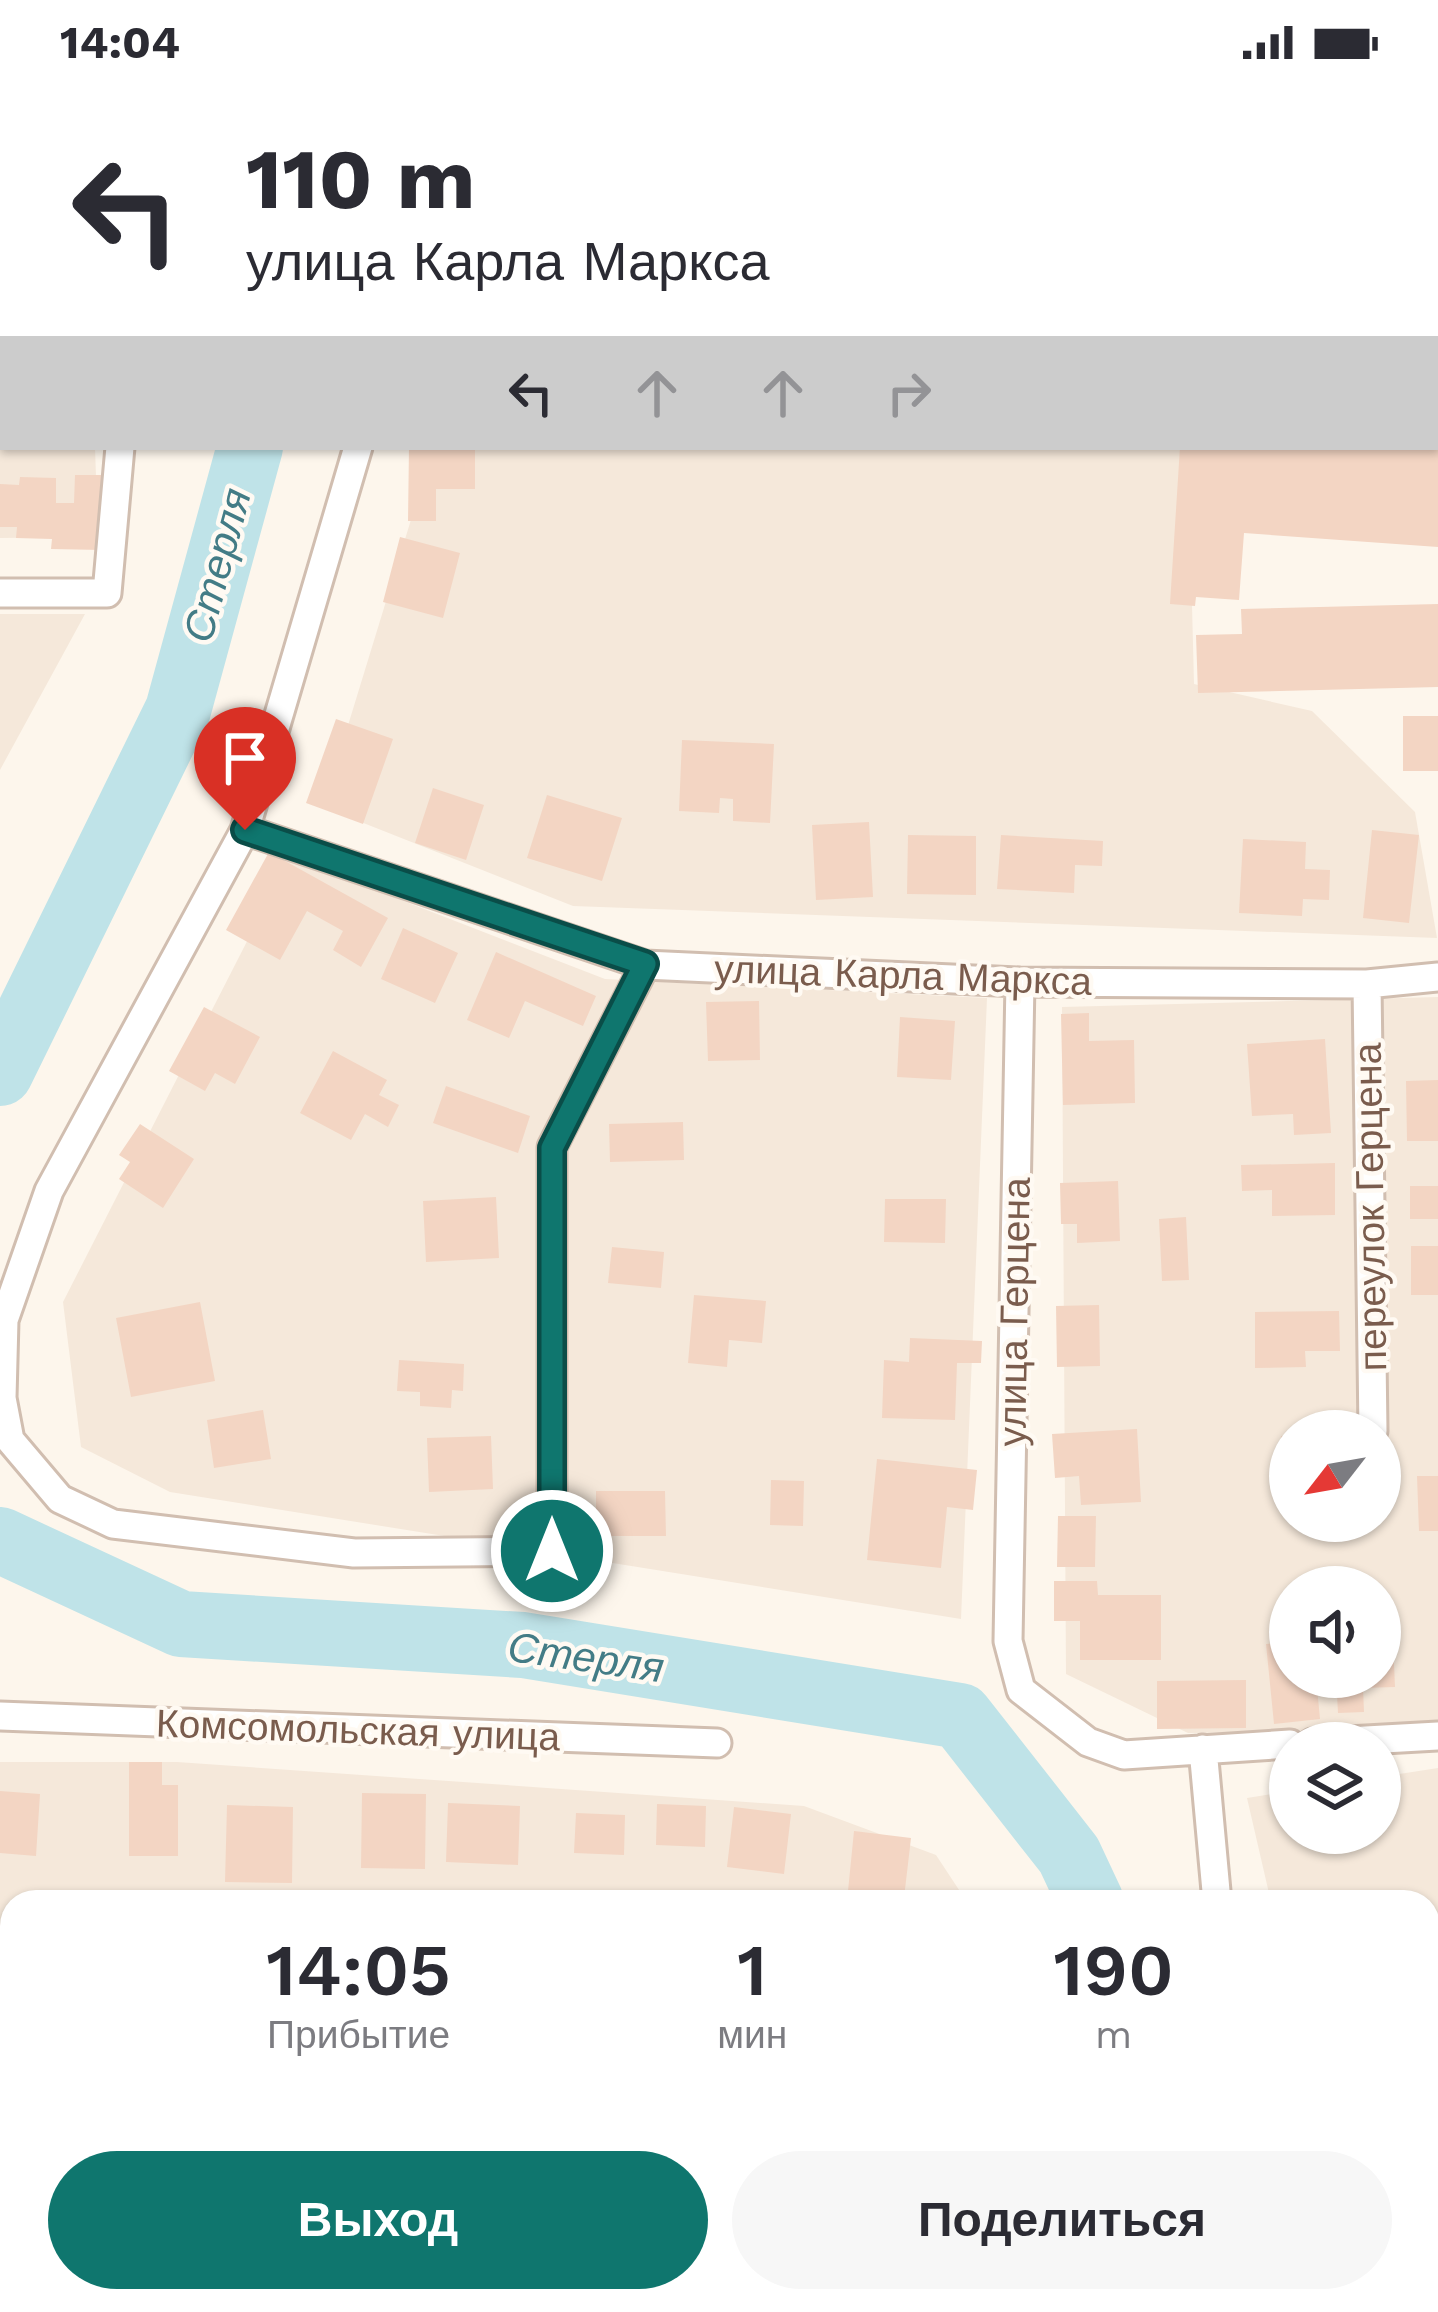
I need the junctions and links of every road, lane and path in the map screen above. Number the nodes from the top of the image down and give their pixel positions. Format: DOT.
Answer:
graph roads {
  1 [pos="121,450"];
  2 [pos="357,450"];
  3 [pos="0,593"];
  4 [pos="245,830"];
  5 [pos="645,964"];
  6 [pos="1438,977"];
  7 [pos="1020,982"];
  8 [pos="1367,984"];
  9 [pos="1373,1410"];
  10 [pos="0,1716"];
  11 [pos="1438,1736"];
  12 [pos="1401,1738"];
  13 [pos="717,1743"];
  14 [pos="1269,1745"];
  15 [pos="1204,1749"];
  16 [pos="1216,1890"];
  1 -- 3 [label="street"];
  2 -- 4 [label="street"];
  4 -- 5 [label="street, улица Карла Маркса"];
  4 -- 5 [label="street"];
  5 -- 7 [label="street, улица Карла Маркса"];
  6 -- 8 [label="street, улица Карла Маркса"];
  7 -- 8 [label="street, улица Карла Маркса"];
  7 -- 15 [label="street, улица Герцена"];
  8 -- 9 [label="street, переулок Герцена"];
  10 -- 13 [label="street, Комсомольская улица"];
  11 -- 12 [label="street"];
  14 -- 15 [label="street"];
  15 -- 16 [label="street"];
}
